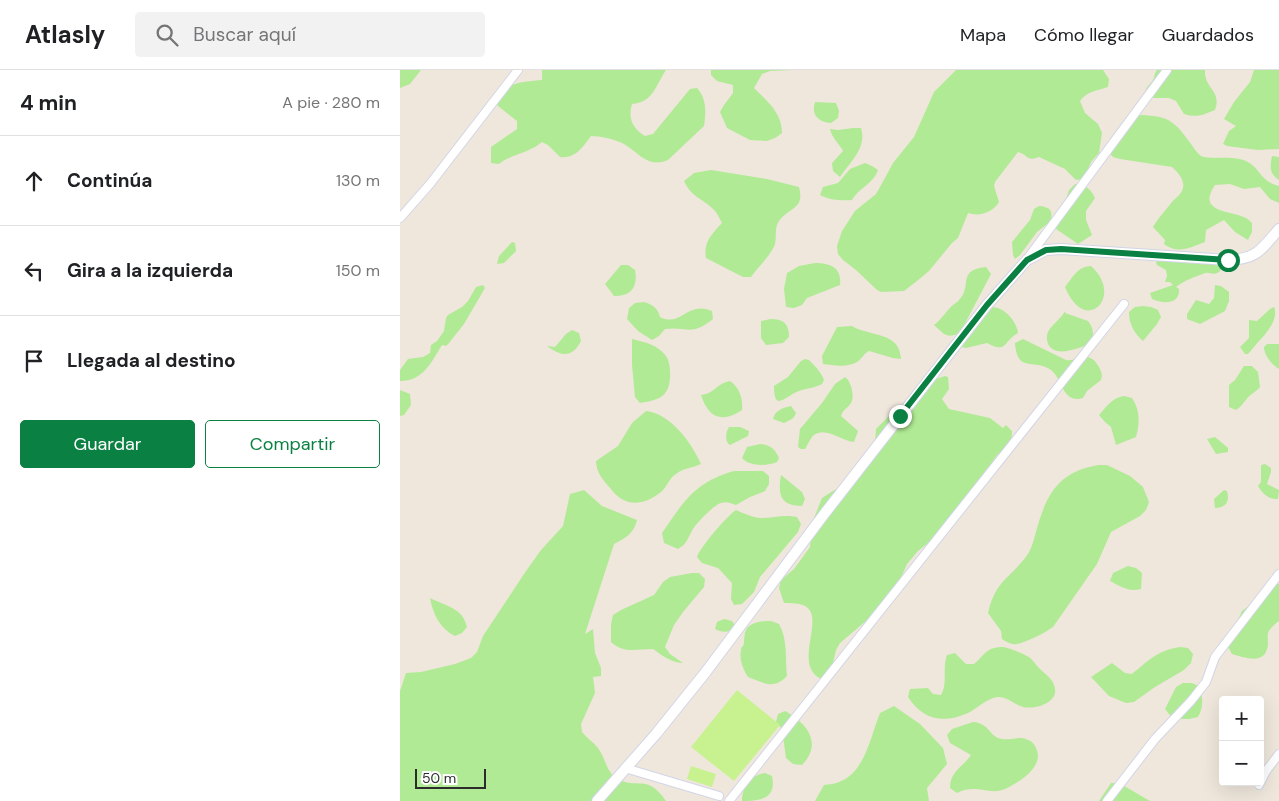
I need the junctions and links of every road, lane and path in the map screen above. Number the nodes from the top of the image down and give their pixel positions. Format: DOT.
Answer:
graph roads {
  1 [pos="518,70"];
  2 [pos="1167,70"];
  3 [pos="400,218"];
  4 [pos="1279,228"];
  5 [pos="1027,260"];
  6 [pos="1124,304"];
  7 [pos="1279,574"];
  8 [pos="1279,754"];
  9 [pos="624,768"];
  10 [pos="1264,775"];
  11 [pos="719,796"];
  12 [pos="597,801"];
  13 [pos="729,801"];
  14 [pos="1107,801"];
  1 -- 3 [label="street"];
  2 -- 5 [label="street"];
  4 -- 5 [label="street"];
  5 -- 9 [label="street"];
  6 -- 13 [label="street"];
  7 -- 14 [label="street"];
  8 -- 10 [label="street"];
  9 -- 11 [label="street"];
  9 -- 12 [label="street"];
}
